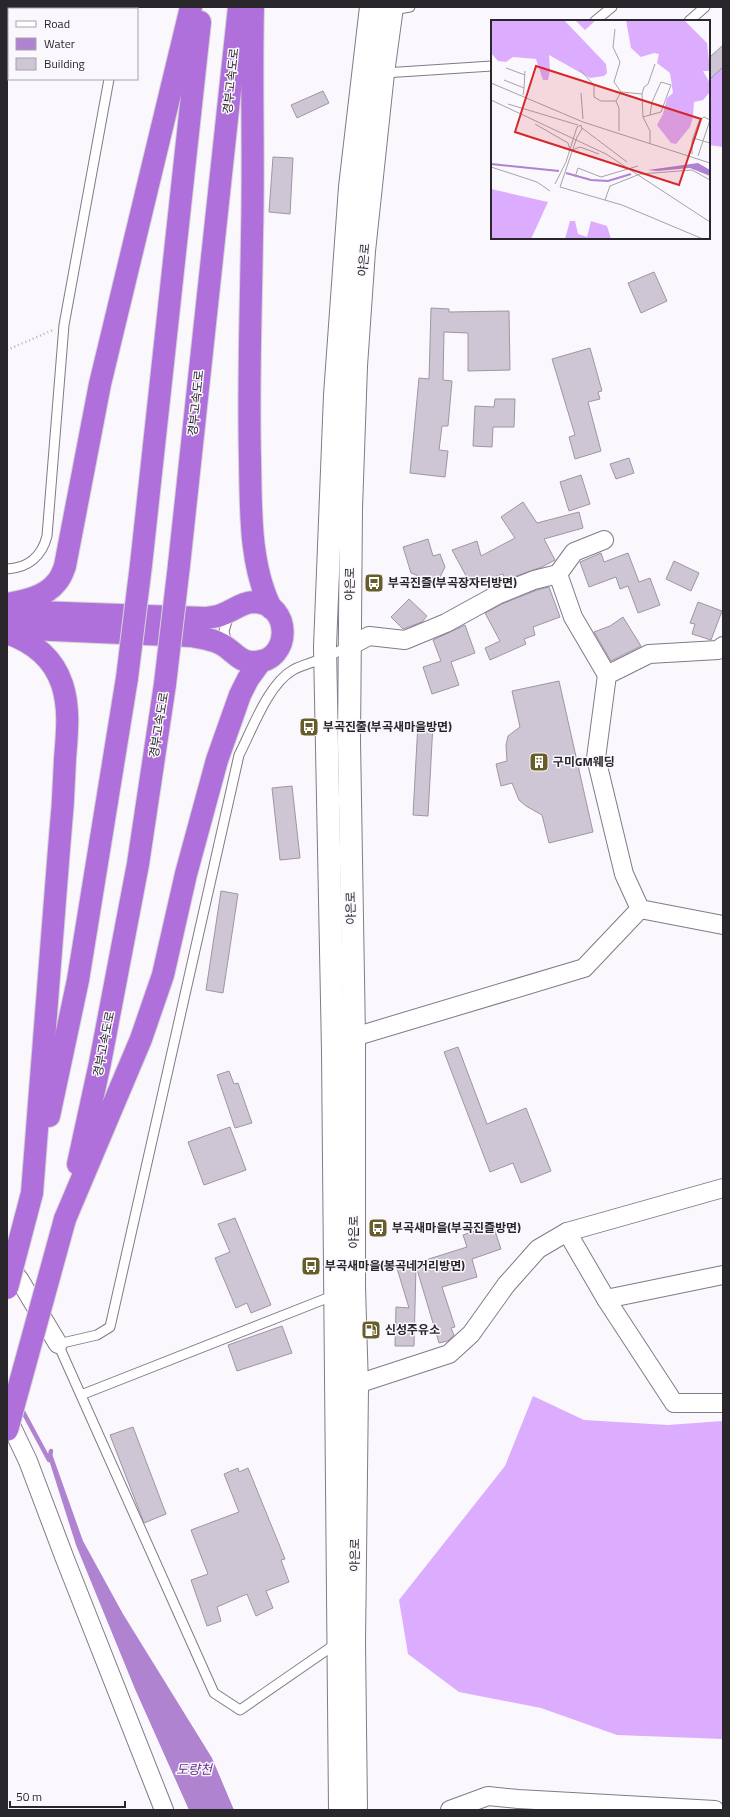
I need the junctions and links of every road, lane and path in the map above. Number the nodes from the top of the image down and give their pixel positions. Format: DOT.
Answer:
graph roads {
  1 [pos="191,7"];
  2 [pos="201,7"];
  3 [pos="238,7"];
  4 [pos="253,7"];
  5 [pos="370,7"];
  6 [pos="612,7"];
  7 [pos="705,7"];
  8 [pos="398,8"];
  9 [pos="597,20"];
  10 [pos="690,20"];
  11 [pos="491,66"];
  12 [pos="383,73"];
  13 [pos="109,80"];
  14 [pos="64,325"];
  15 [pos="7,350"];
  16 [pos="604,540"];
  17 [pos="7,569"];
  18 [pos="558,574"];
  19 [pos="7,604"];
  20 [pos="271,608"];
  21 [pos="234,610"];
  22 [pos="7,611"];
  23 [pos="7,628"];
  24 [pos="7,633"];
  25 [pos="350,646"];
  26 [pos="723,646"];
  27 [pos="229,649"];
  28 [pos="325,657"];
  29 [pos="261,661"];
  30 [pos="607,675"];
  31 [pos="640,909"];
  32 [pos="723,925"];
  33 [pos="354,1037"];
  34 [pos="723,1188"];
  35 [pos="32,1193"];
  36 [pos="65,1220"];
  37 [pos="568,1232"];
  38 [pos="7,1264"];
  39 [pos="723,1275"];
  40 [pos="7,1288"];
  41 [pos="335,1295"];
  42 [pos="606,1299"];
  43 [pos="58,1344"];
  44 [pos="357,1384"];
  45 [pos="335,1390"];
  46 [pos="81,1395"];
  47 [pos="723,1403"];
  48 [pos="7,1417"];
  49 [pos="7,1430"];
  50 [pos="338,1642"];
  51 [pos="518,1804"];
  52 [pos="164,1810"];
  53 [pos="340,1810"];
  54 [pos="356,1810"];
  55 [pos="450,1810"];
  56 [pos="715,1810"];
  1 -- 19 [label="highway"];
  2 -- 35 [label="highway, bridge"];
  3 -- 36 [label="highway, 경부고속도로, bridge"];
  4 -- 20 [label="highway"];
  5 -- 28 [label="main road, 야은로"];
  6 -- 9 [label="lane"];
  7 -- 10 [label="lane"];
  8 -- 12 [label="main road, 야은로"];
  11 -- 12 [label="lane"];
  12 -- 25 [label="main road, 야은로"];
  13 -- 14 [label="lane"];
  14 -- 15 [label="path"];
  14 -- 17 [label="lane"];
  16 -- 18 [label="street"];
  18 -- 25 [label="street"];
  18 -- 30 [label="street"];
  20 -- 21 [label="highway"];
  20 -- 29 [label="highway"];
  21 -- 22 [label="highway"];
  21 -- 27 [label="lane"];
  23 -- 27 [label="highway"];
  24 -- 35 [label="highway"];
  25 -- 28 [label="lane"];
  25 -- 33 [label="main road, 야은로"];
  26 -- 30 [label="street"];
  27 -- 29 [label="highway"];
  28 -- 41 [label="main road, 야은로"];
  28 -- 43 [label="lane"];
  29 -- 36 [label="highway"];
  30 -- 31 [label="street"];
  31 -- 32 [label="street"];
  31 -- 33 [label="street"];
  33 -- 44 [label="main road, 야은로"];
  34 -- 37 [label="street"];
  35 -- 40 [label="highway, bridge"];
  36 -- 49 [label="highway, 경부고속도로, bridge"];
  37 -- 42 [label="street"];
  37 -- 44 [label="street"];
  38 -- 43 [label="street"];
  39 -- 42 [label="street"];
  41 -- 45 [label="main road, 야은로"];
  41 -- 46 [label="lane"];
  42 -- 47 [label="street"];
  43 -- 46 [label="lane"];
  44 -- 45 [label="street"];
  44 -- 54 [label="main road, 야은로"];
  45 -- 50 [label="main road, 야은로"];
  46 -- 50 [label="lane"];
  48 -- 52 [label="street"];
  50 -- 53 [label="main road, 야은로"];
  51 -- 55 [label="street"];
  51 -- 56 [label="street"];
}
